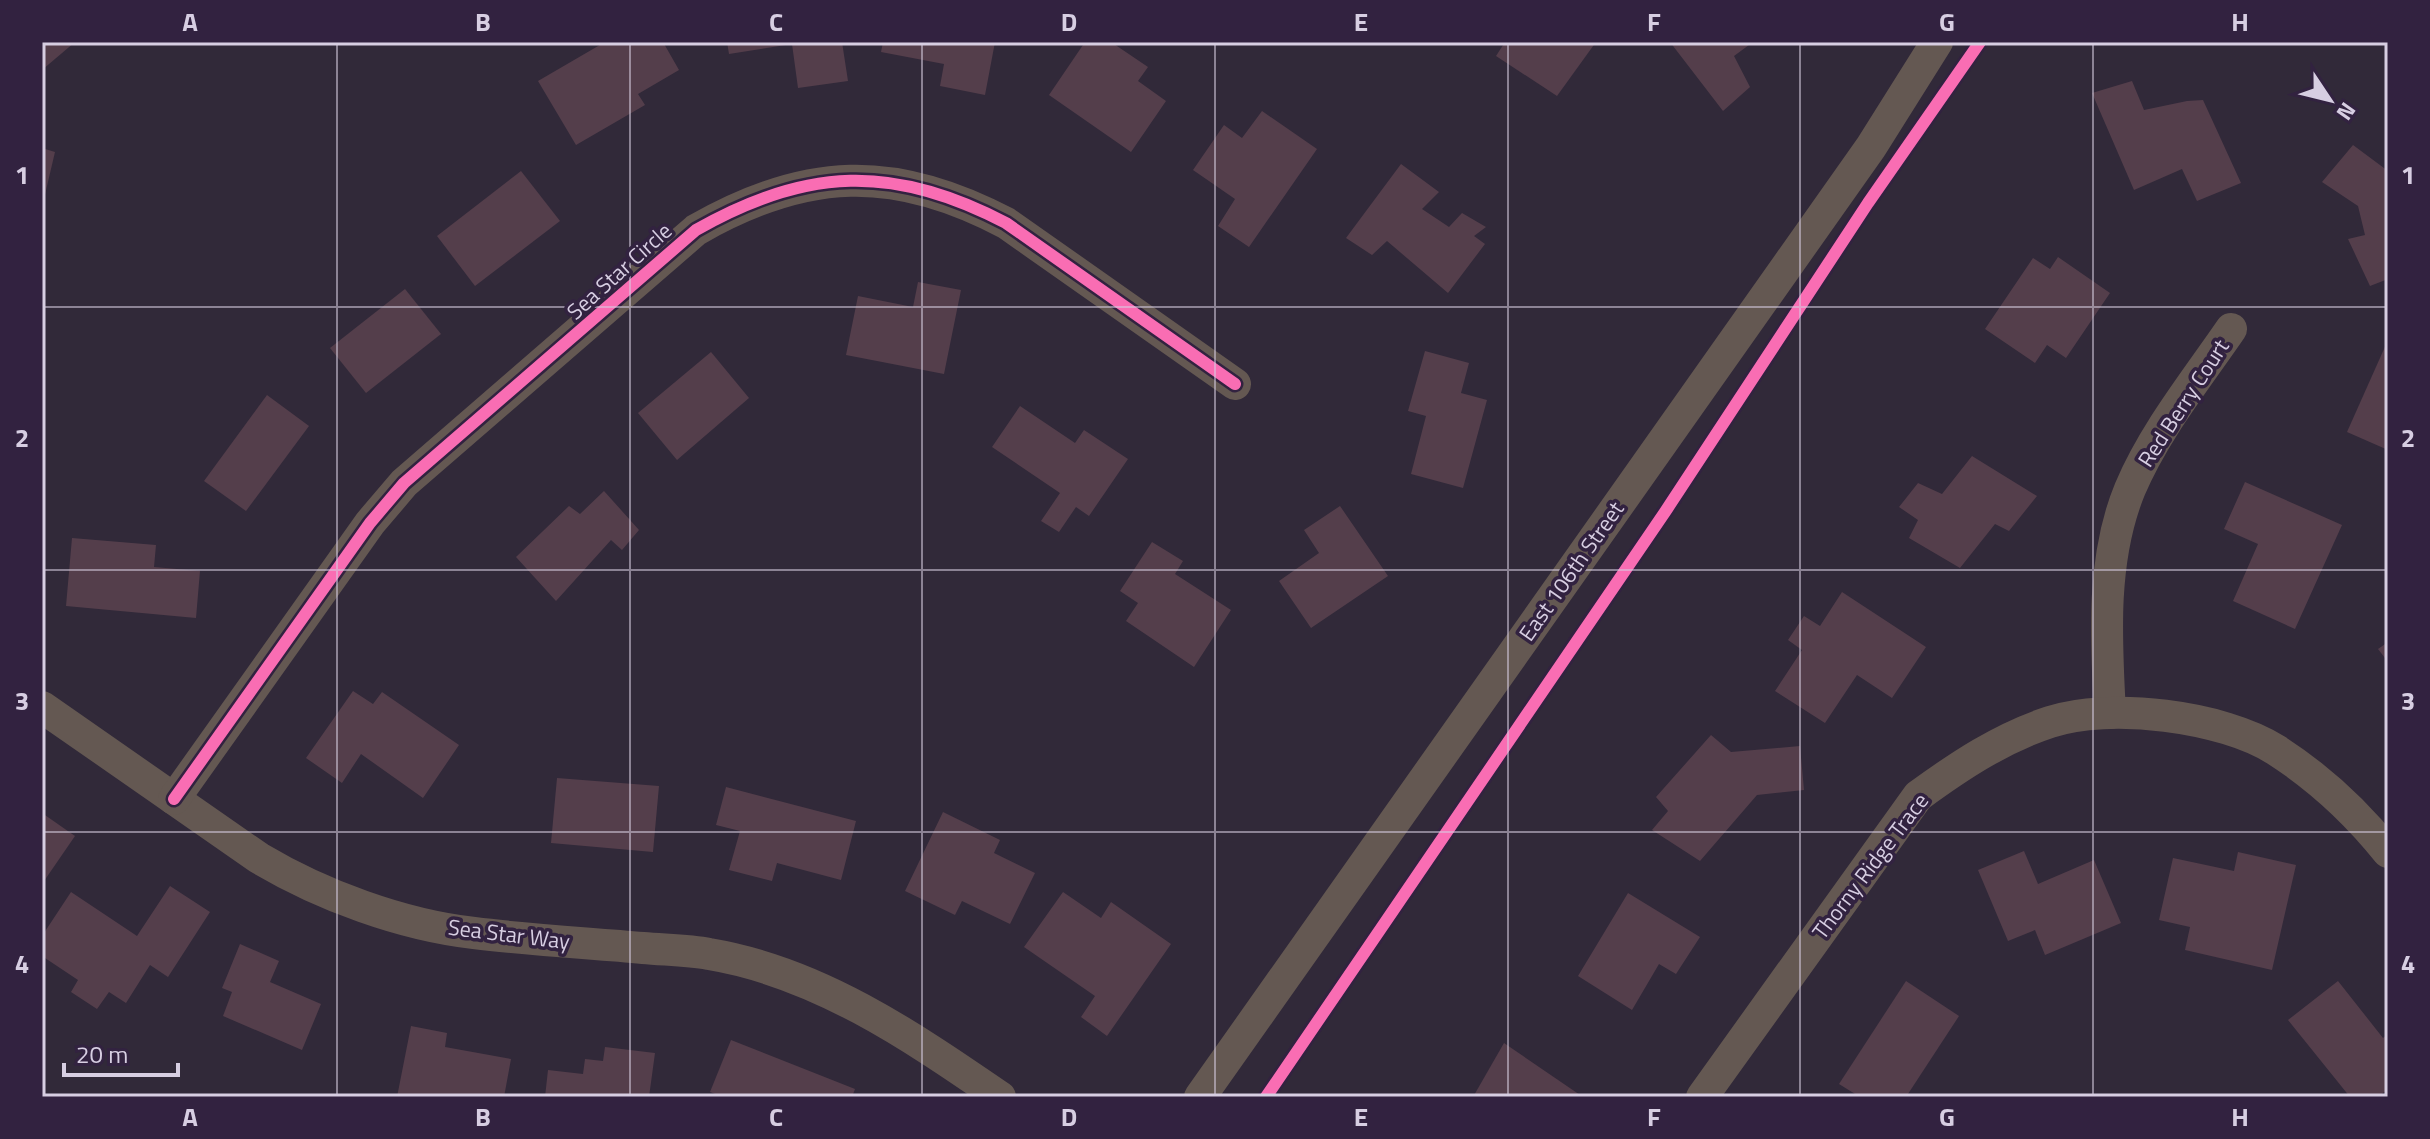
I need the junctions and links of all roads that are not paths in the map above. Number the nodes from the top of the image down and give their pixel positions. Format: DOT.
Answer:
graph roads {
  1 [pos="1937,42"];
  2 [pos="2231,329"];
  3 [pos="1235,384"];
  4 [pos="42,707"];
  5 [pos="2110,713"];
  6 [pos="174,799"];
  7 [pos="2388,852"];
  8 [pos="1000,1097"];
  9 [pos="1200,1097"];
  10 [pos="1702,1097"];
  1 -- 9 [label="street, East 106th Street"];
  2 -- 5 [label="street, Red Berry Court"];
  3 -- 6 [label="street, Sea Star Circle"];
  4 -- 6 [label="street, Sea Star Way"];
  5 -- 7 [label="street, Thorny Ridge Trace"];
  5 -- 10 [label="street, Thorny Ridge Trace"];
  6 -- 8 [label="street, Sea Star Way"];
}
